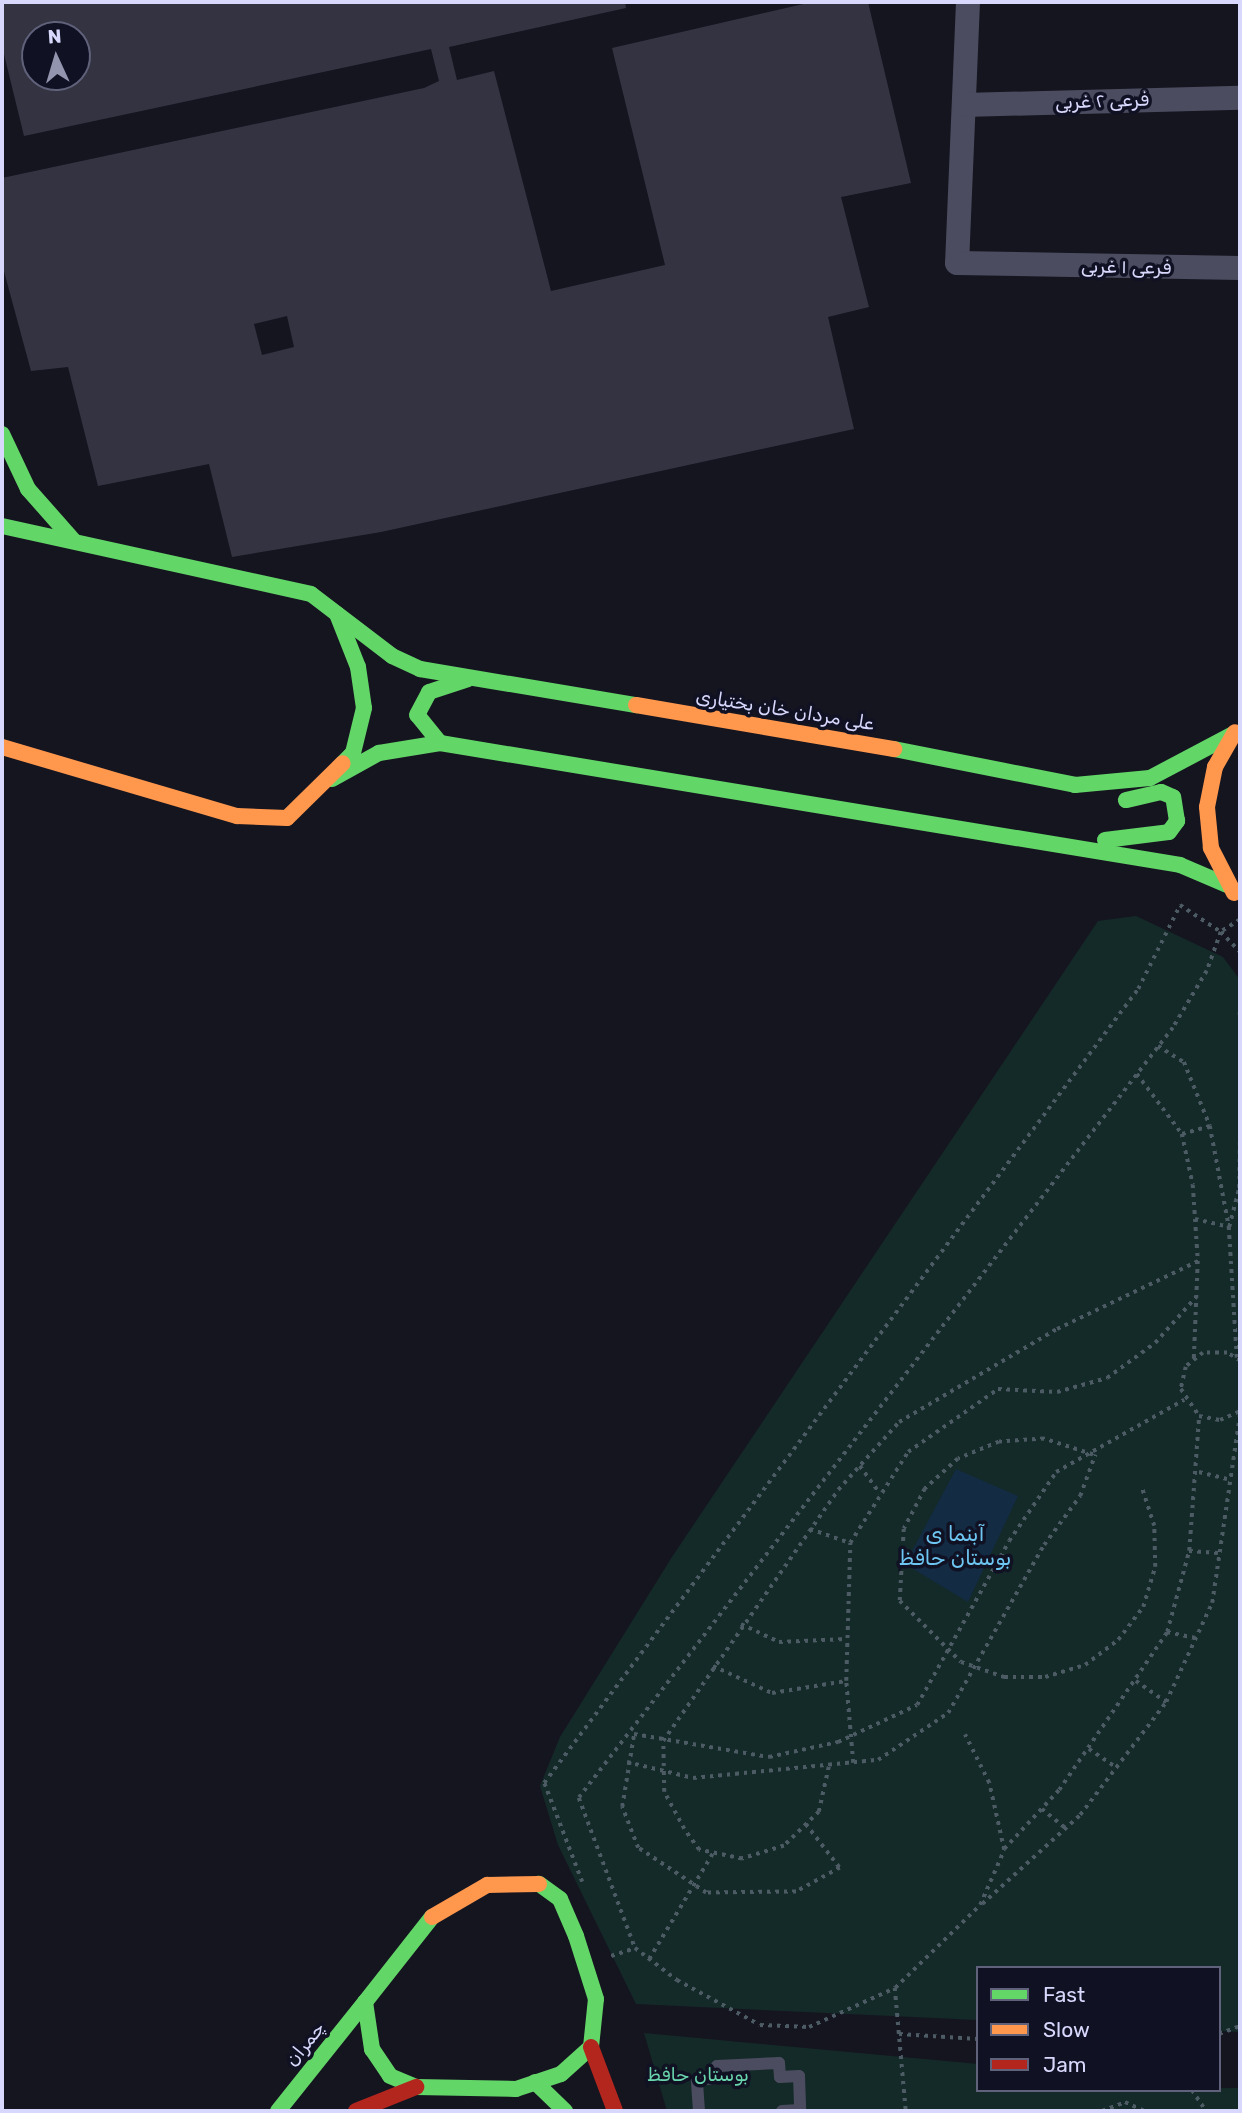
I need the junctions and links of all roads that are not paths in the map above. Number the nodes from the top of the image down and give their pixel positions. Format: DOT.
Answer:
graph roads {
  1 [pos="968,2"];
  2 [pos="1240,98"];
  3 [pos="964,104"];
  4 [pos="1240,268"];
  5 [pos="3,449"];
  6 [pos="2,526"];
  7 [pos="74,541"];
  8 [pos="336,611"];
  9 [pos="468,679"];
  10 [pos="1237,730"];
  11 [pos="440,743"];
  12 [pos="2,747"];
  13 [pos="332,779"];
  14 [pos="1050,779"];
  15 [pos="1043,841"];
  16 [pos="1227,886"];
  17 [pos="1240,900"];
  18 [pos="365,2003"];
  19 [pos="591,2047"];
  20 [pos="535,2082"];
  21 [pos="416,2087"];
  22 [pos="278,2111"];
  23 [pos="356,2111"];
  24 [pos="565,2111"];
  25 [pos="615,2111"];
  26 [pos="699,2111"];
  27 [pos="782,2111"];
  1 -- 3 [label="street"];
  2 -- 3 [label="street, فرعی ۲ غربی"];
  3 -- 4 [label="street, فرعی ۱ غربی"];
  5 -- 7 [label="main road"];
  6 -- 7 [label="main road, علی مردان خان بختیاری"];
  7 -- 8 [label="main road, علی مردان خان بختیاری"];
  8 -- 9 [label="main road, علی مردان خان بختیاری"];
  8 -- 13 [label="main road"];
  9 -- 11 [label="main road"];
  9 -- 14 [label="main road, علی مردان خان بختیاری"];
  10 -- 14 [label="main road, علی مردان خان بختیاری"];
  10 -- 16 [label="main road"];
  11 -- 13 [label="main road"];
  11 -- 15 [label="main road"];
  12 -- 13 [label="main road"];
  14 -- 15 [label="main road"];
  15 -- 16 [label="main road"];
  16 -- 17 [label="main road"];
  18 -- 19 [label="main road"];
  18 -- 21 [label="main road"];
  18 -- 22 [label="main road, چمران"];
  19 -- 20 [label="main road"];
  19 -- 25 [label="main road"];
  20 -- 21 [label="main road"];
  20 -- 24 [label="main road"];
  21 -- 23 [label="main road"];
  26 -- 27 [label="lane"];
}
